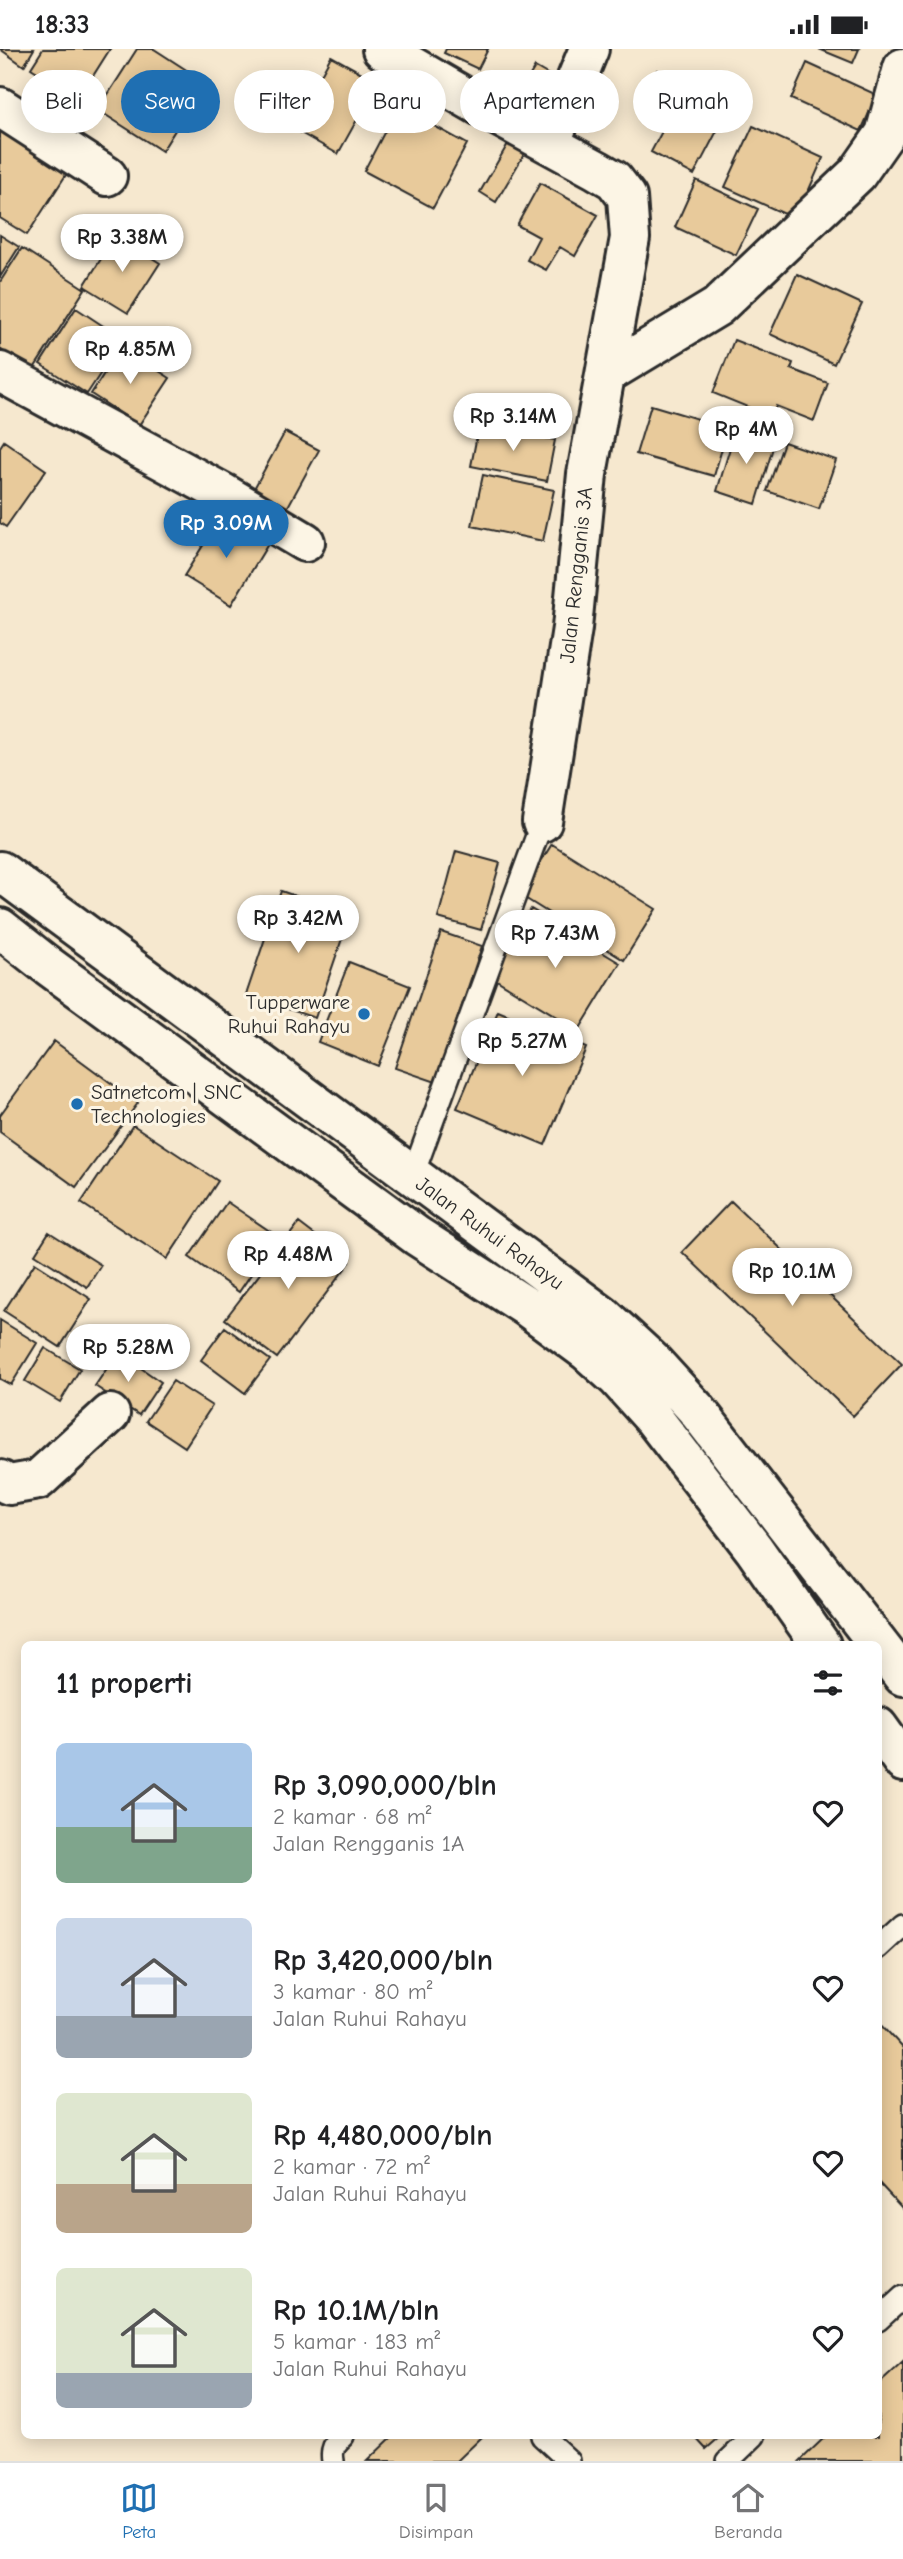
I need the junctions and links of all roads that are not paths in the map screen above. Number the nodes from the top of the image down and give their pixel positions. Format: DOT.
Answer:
graph roads {
  1 [pos="382,49"];
  2 [pos="589,49"];
  3 [pos="903,68"];
  4 [pos="0,107"];
  5 [pos="550,144"];
  6 [pos="107,176"];
  7 [pos="0,372"];
  8 [pos="606,374"];
  9 [pos="305,542"];
  10 [pos="542,822"];
  11 [pos="0,871"];
  12 [pos="0,928"];
  13 [pos="412,1177"];
  14 [pos="110,1414"];
  15 [pos="0,1480"];
  16 [pos="818,1641"];
  17 [pos="876,1641"];
  18 [pos="882,1649"];
  19 [pos="903,1676"];
  20 [pos="882,1733"];
  21 [pos="903,1762"];
  22 [pos="901,1929"];
  23 [pos="882,1945"];
  24 [pos="903,2297"];
  25 [pos="882,2316"];
  26 [pos="340,2439"];
  27 [pos="545,2439"];
  28 [pos="751,2439"];
  29 [pos="333,2461"];
  30 [pos="569,2461"];
  31 [pos="728,2461"];
  1 -- 5 [label="main road, Jalan Rengganis 3A"];
  2 -- 5 [label="main road"];
  3 -- 8 [label="main road"];
  4 -- 6 [label="main road"];
  5 -- 8 [label="main road, Jalan Rengganis 3A"];
  7 -- 9 [label="main road"];
  8 -- 10 [label="main road, Jalan Rengganis 3A"];
  10 -- 13 [label="lane"];
  11 -- 13 [label="main road, Jalan Ruhui Rahayu"];
  12 -- 16 [label="main road, Jalan Ruhui Rahayu"];
  13 -- 17 [label="main road, Jalan Ruhui Rahayu"];
  14 -- 15 [label="main road"];
  18 -- 19 [label="main road, Jalan Ruhui Rahayu"];
  20 -- 21 [label="main road"];
  22 -- 23 [label="lane"];
  24 -- 25 [label="lane"];
  26 -- 29 [label="lane"];
  27 -- 30 [label="lane"];
  28 -- 31 [label="lane"];
}
